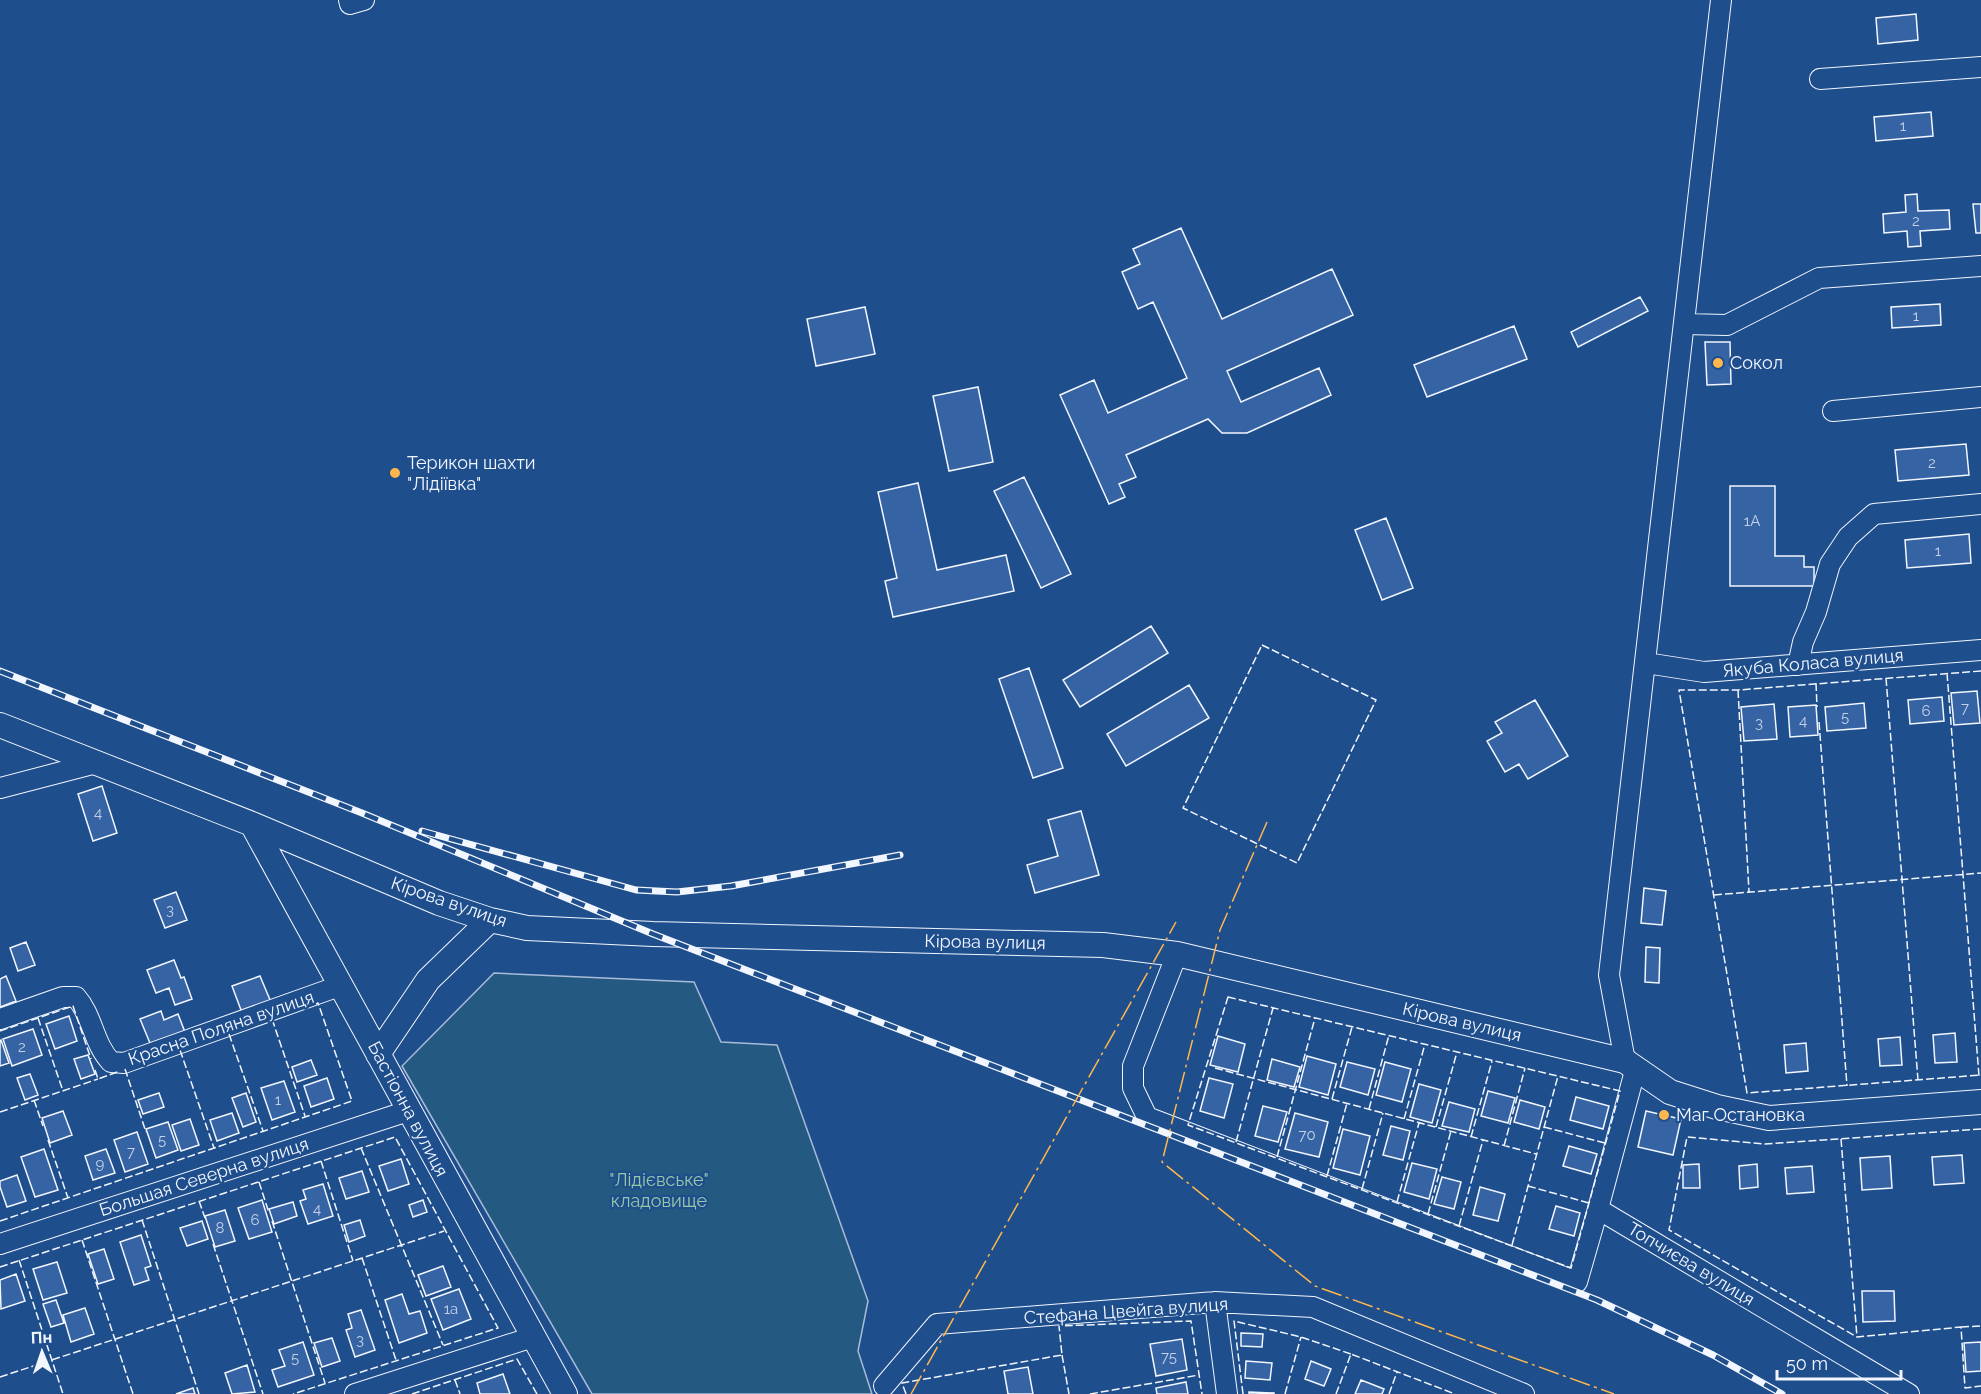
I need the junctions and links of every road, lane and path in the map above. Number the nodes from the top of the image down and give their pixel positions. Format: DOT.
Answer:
graph roads {
  1 [pos="1721,0"];
  2 [pos="1981,67"];
  3 [pos="1820,79"];
  4 [pos="1981,266"];
  5 [pos="1684,324"];
  6 [pos="1981,397"];
  7 [pos="1833,411"];
  8 [pos="1981,504"];
  9 [pos="1981,650"];
  10 [pos="1646,663"];
  11 [pos="1798,664"];
  12 [pos="0,725"];
  13 [pos="96,763"];
  14 [pos="0,788"];
  15 [pos="252,824"];
  16 [pos="490,920"];
  17 [pos="1177,954"];
  18 [pos="342,985"];
  19 [pos="0,1019"];
  20 [pos="378,1054"];
  21 [pos="1631,1064"];
  22 [pos="1981,1102"];
  23 [pos="408,1111"];
  24 [pos="1598,1209"];
  25 [pos="0,1244"];
  26 [pos="1215,1302"];
  27 [pos="533,1337"];
  28 [pos="884,1386"];
  29 [pos="355,1394"];
  30 [pos="565,1394"];
  31 [pos="1227,1394"];
  32 [pos="1524,1394"];
  33 [pos="1909,1394"];
  1 -- 5 [label="street"];
  2 -- 3 [label="street"];
  4 -- 5 [label="street"];
  5 -- 10 [label="street"];
  6 -- 7 [label="street"];
  8 -- 11 [label="street"];
  9 -- 11 [label="street, Якуба Коласа вулиця"];
  10 -- 11 [label="street, Якуба Коласа вулиця"];
  10 -- 21 [label="street"];
  12 -- 13 [label="main road, Кірова вулиця"];
  13 -- 14 [label="street"];
  13 -- 15 [label="main road, Кірова вулиця"];
  15 -- 16 [label="main road, Кірова вулиця"];
  15 -- 18 [label="main road, Бастіонна вулиця"];
  16 -- 17 [label="main road, Кірова вулиця"];
  16 -- 20 [label="main road"];
  17 -- 21 [label="main road, Кірова вулиця"];
  17 -- 24 [label="street"];
  18 -- 19 [label="street, Красна Поляна вулиця"];
  18 -- 20 [label="main road, Бастіонна вулиця"];
  20 -- 23 [label="main road, Бастіонна вулиця"];
  21 -- 22 [label="main road, Кірова вулиця"];
  21 -- 24 [label="street"];
  23 -- 25 [label="street, Большая Северна вулиця"];
  23 -- 27 [label="main road, Бастіонна вулиця"];
  24 -- 33 [label="street, Топчиєва вулиця"];
  26 -- 28 [label="street, Стефана Цвейга вулиця"];
  26 -- 31 [label="street"];
  26 -- 32 [label="street, Стефана Цвейга вулиця"];
  27 -- 29 [label="street"];
  27 -- 30 [label="main road, Бастіонна вулиця"];
}
